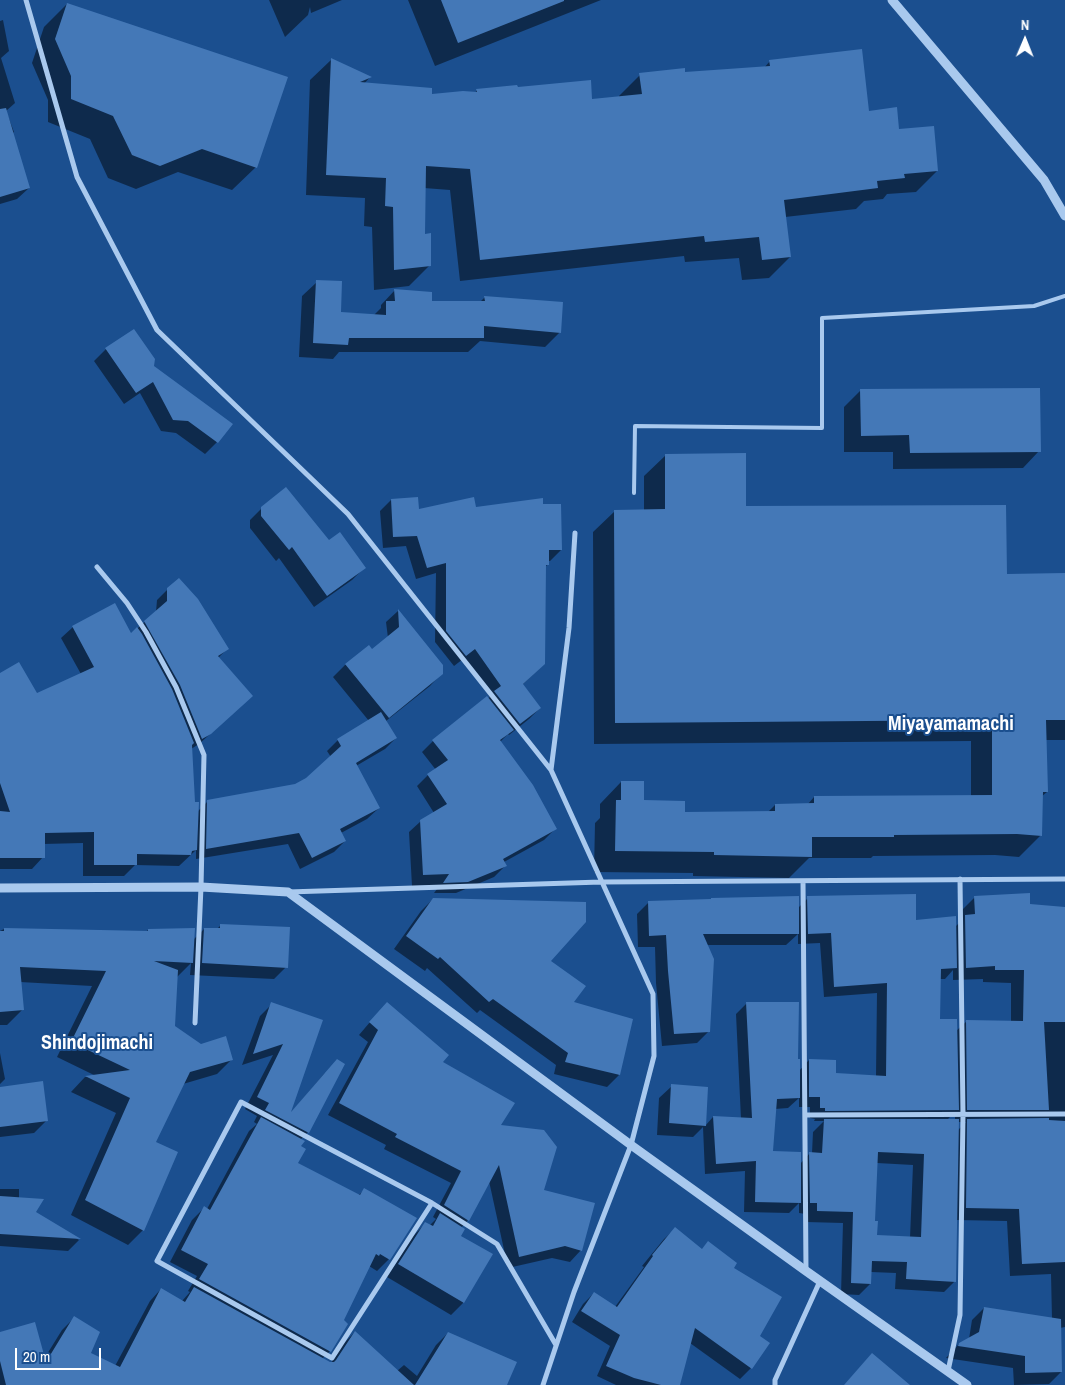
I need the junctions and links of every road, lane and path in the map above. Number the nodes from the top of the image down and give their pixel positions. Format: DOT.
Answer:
graph roads {
  1 [pos="26,0"];
  2 [pos="892,0"];
  3 [pos="1065,216"];
  4 [pos="1065,296"];
  5 [pos="634,493"];
  6 [pos="575,533"];
  7 [pos="98,567"];
  8 [pos="551,770"];
  9 [pos="960,879"];
  10 [pos="1065,879"];
  11 [pos="803,881"];
  12 [pos="601,882"];
  13 [pos="201,887"];
  14 [pos="0,888"];
  15 [pos="288,892"];
  16 [pos="195,1023"];
  17 [pos="1065,1114"];
  18 [pos="805,1115"];
  19 [pos="963,1115"];
  20 [pos="631,1144"];
  21 [pos="432,1203"];
  22 [pos="806,1271"];
  23 [pos="820,1281"];
  24 [pos="556,1345"];
  25 [pos="948,1371"];
  26 [pos="543,1385"];
  27 [pos="775,1385"];
  28 [pos="967,1385"];
  1 -- 8 [label="street"];
  2 -- 3 [label="street"];
  4 -- 5 [label="lane"];
  6 -- 8 [label="street"];
  7 -- 13 [label="street"];
  8 -- 12 [label="street"];
  9 -- 10 [label="street"];
  9 -- 11 [label="street"];
  9 -- 19 [label="street"];
  11 -- 12 [label="street"];
  11 -- 18 [label="street"];
  12 -- 15 [label="street"];
  12 -- 20 [label="street"];
  13 -- 14 [label="street"];
  13 -- 15 [label="street"];
  13 -- 16 [label="street"];
  15 -- 20 [label="street"];
  17 -- 19 [label="street"];
  18 -- 19 [label="street"];
  18 -- 22 [label="street"];
  19 -- 25 [label="street"];
  20 -- 22 [label="street"];
  20 -- 24 [label="street"];
  21 -- 21 [label="street"];
  21 -- 24 [label="street"];
  22 -- 23 [label="street"];
  23 -- 25 [label="street"];
  23 -- 27 [label="street"];
  24 -- 26 [label="street"];
  25 -- 28 [label="street"];
}
